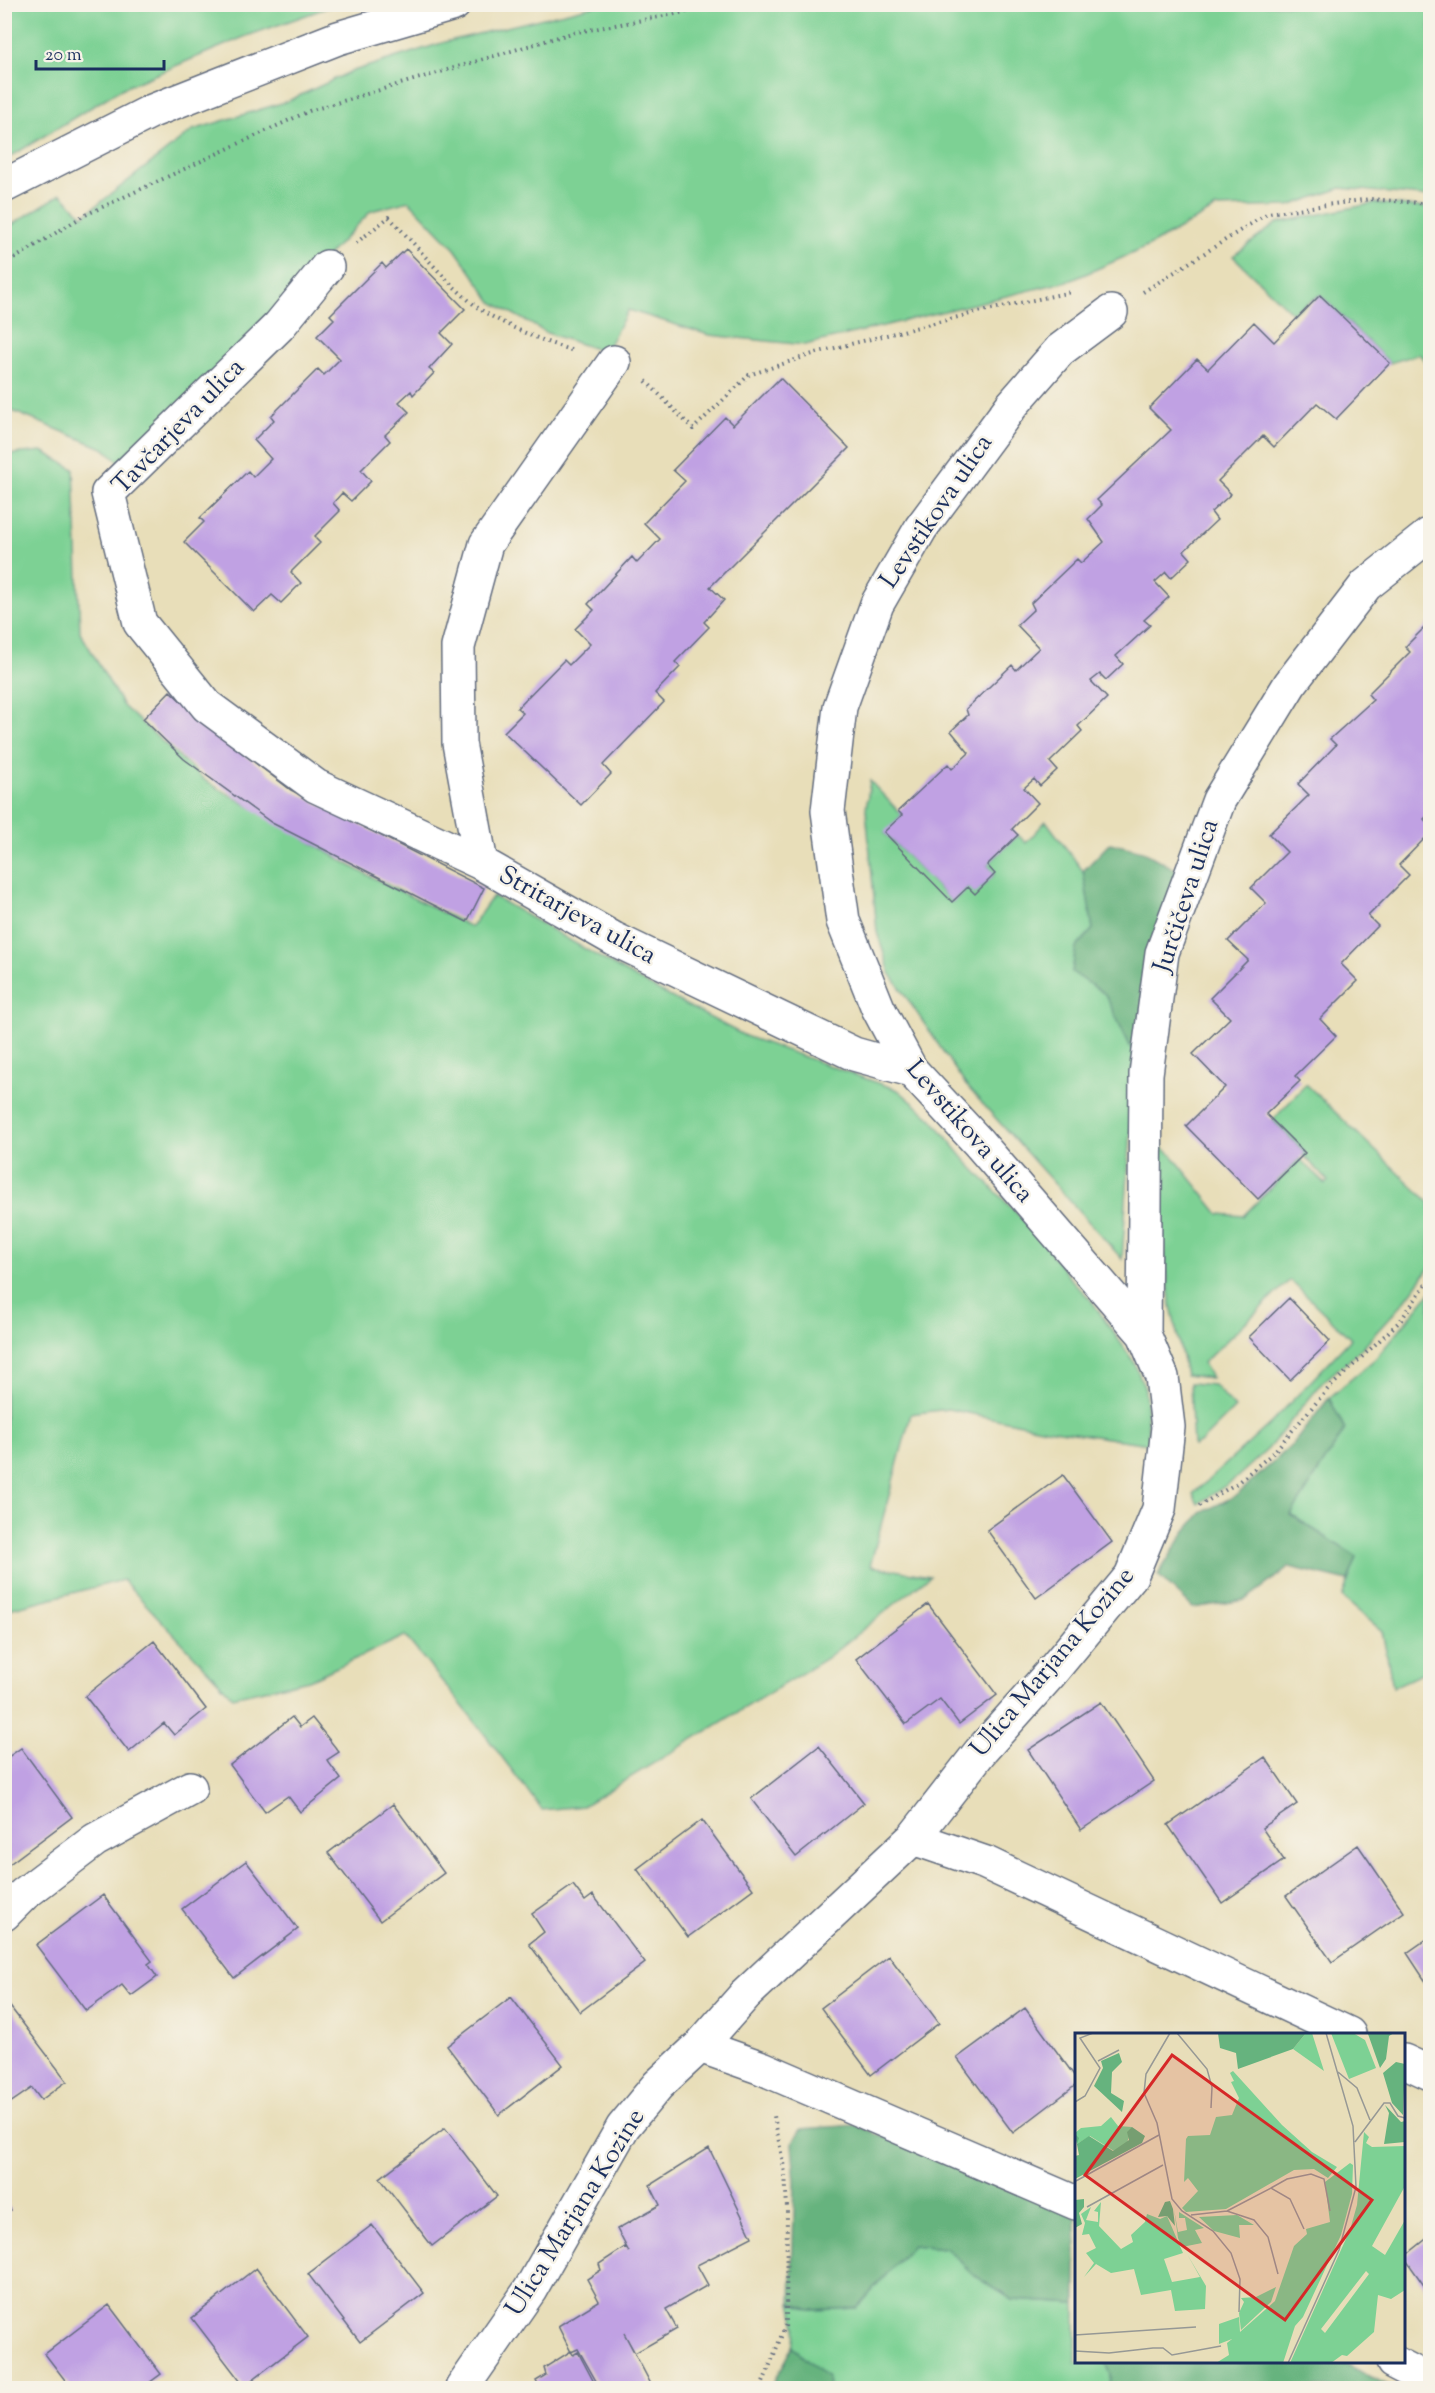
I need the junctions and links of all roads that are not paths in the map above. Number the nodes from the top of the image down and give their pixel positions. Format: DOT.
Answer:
graph roads {
  1 [pos="454,4"];
  2 [pos="4,186"];
  3 [pos="327,267"];
  4 [pos="1111,312"];
  5 [pos="614,362"];
  6 [pos="1431,534"];
  7 [pos="481,863"];
  8 [pos="911,1070"];
  9 [pos="1144,1334"];
  10 [pos="190,1788"];
  11 [pos="913,1838"];
  12 [pos="4,1914"];
  13 [pos="1347,2033"];
  14 [pos="700,2046"];
  15 [pos="1405,2061"];
  16 [pos="1431,2073"];
  17 [pos="1075,2202"];
  18 [pos="1397,2363"];
  19 [pos="1431,2381"];
  20 [pos="462,2388"];
  1 -- 2 [label="street"];
  3 -- 7 [label="street, Tavčarjeva ulica"];
  4 -- 8 [label="street, Levstikova ulica"];
  5 -- 7 [label="street, Stritarjeva ulica"];
  6 -- 9 [label="street, Jurčičeva ulica"];
  7 -- 8 [label="street, Stritarjeva ulica"];
  8 -- 9 [label="street, Levstikova ulica"];
  9 -- 11 [label="street, Ulica Marjana Kozine"];
  10 -- 12 [label="street"];
  11 -- 13 [label="street"];
  11 -- 14 [label="street, Ulica Marjana Kozine"];
  14 -- 17 [label="street"];
  14 -- 20 [label="street, Ulica Marjana Kozine"];
  15 -- 16 [label="street"];
  18 -- 19 [label="street"];
}
